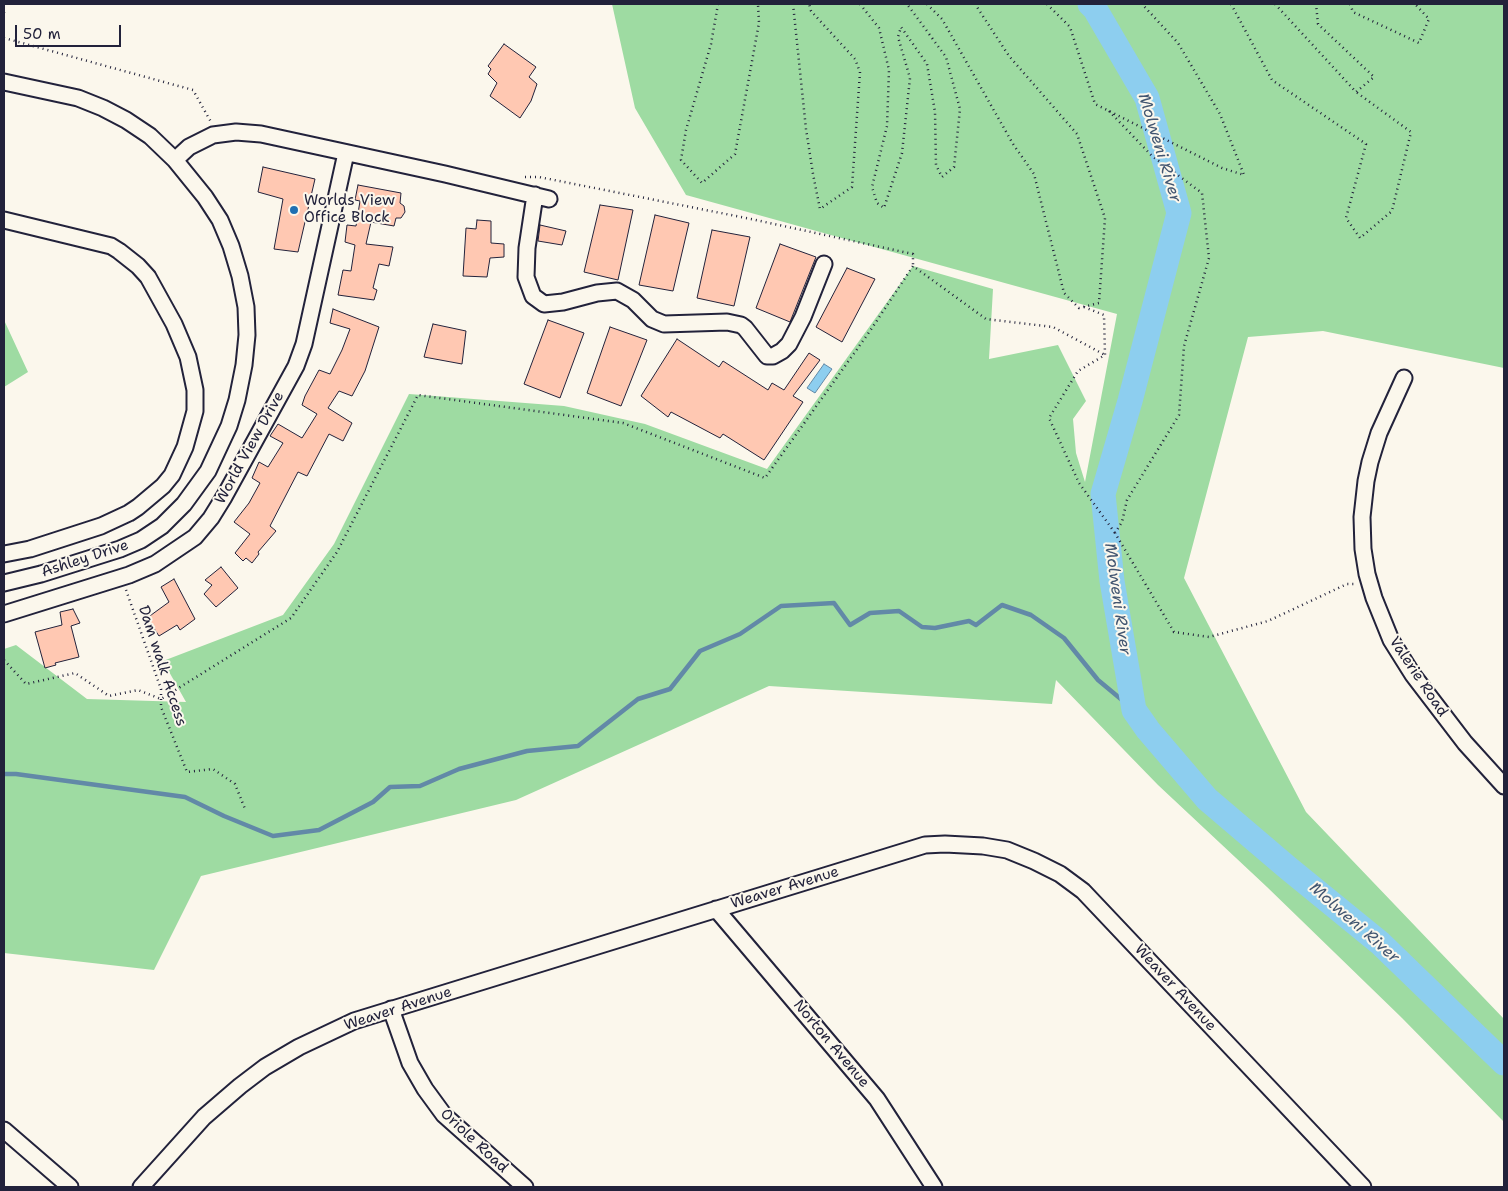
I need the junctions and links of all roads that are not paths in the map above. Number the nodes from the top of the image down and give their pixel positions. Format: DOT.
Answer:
graph roads {
  1 [pos="4,82"];
  2 [pos="346,153"];
  3 [pos="175,160"];
  4 [pos="4,220"];
  5 [pos="824,264"];
  6 [pos="1404,378"];
  7 [pos="4,554"];
  8 [pos="4,583"];
  9 [pos="4,614"];
  10 [pos="1504,786"];
  11 [pos="716,909"];
  12 [pos="391,1009"];
  13 [pos="4,1130"];
  14 [pos="70,1187"];
  15 [pos="142,1187"];
  16 [pos="525,1187"];
  17 [pos="934,1187"];
  18 [pos="1363,1187"];
  1 -- 3 [label="street, Ashley Drive"];
  2 -- 3 [label="street"];
  2 -- 5 [label="street"];
  2 -- 9 [label="street, World View Drive"];
  3 -- 8 [label="street, Ashley Drive"];
  4 -- 7 [label="street"];
  6 -- 10 [label="street, Valerie Road"];
  11 -- 12 [label="street, Weaver Avenue"];
  11 -- 17 [label="street, Norton Avenue"];
  11 -- 18 [label="street, Weaver Avenue"];
  12 -- 15 [label="street, Weaver Avenue"];
  12 -- 16 [label="street, Oriole Road"];
  13 -- 14 [label="street"];
}
